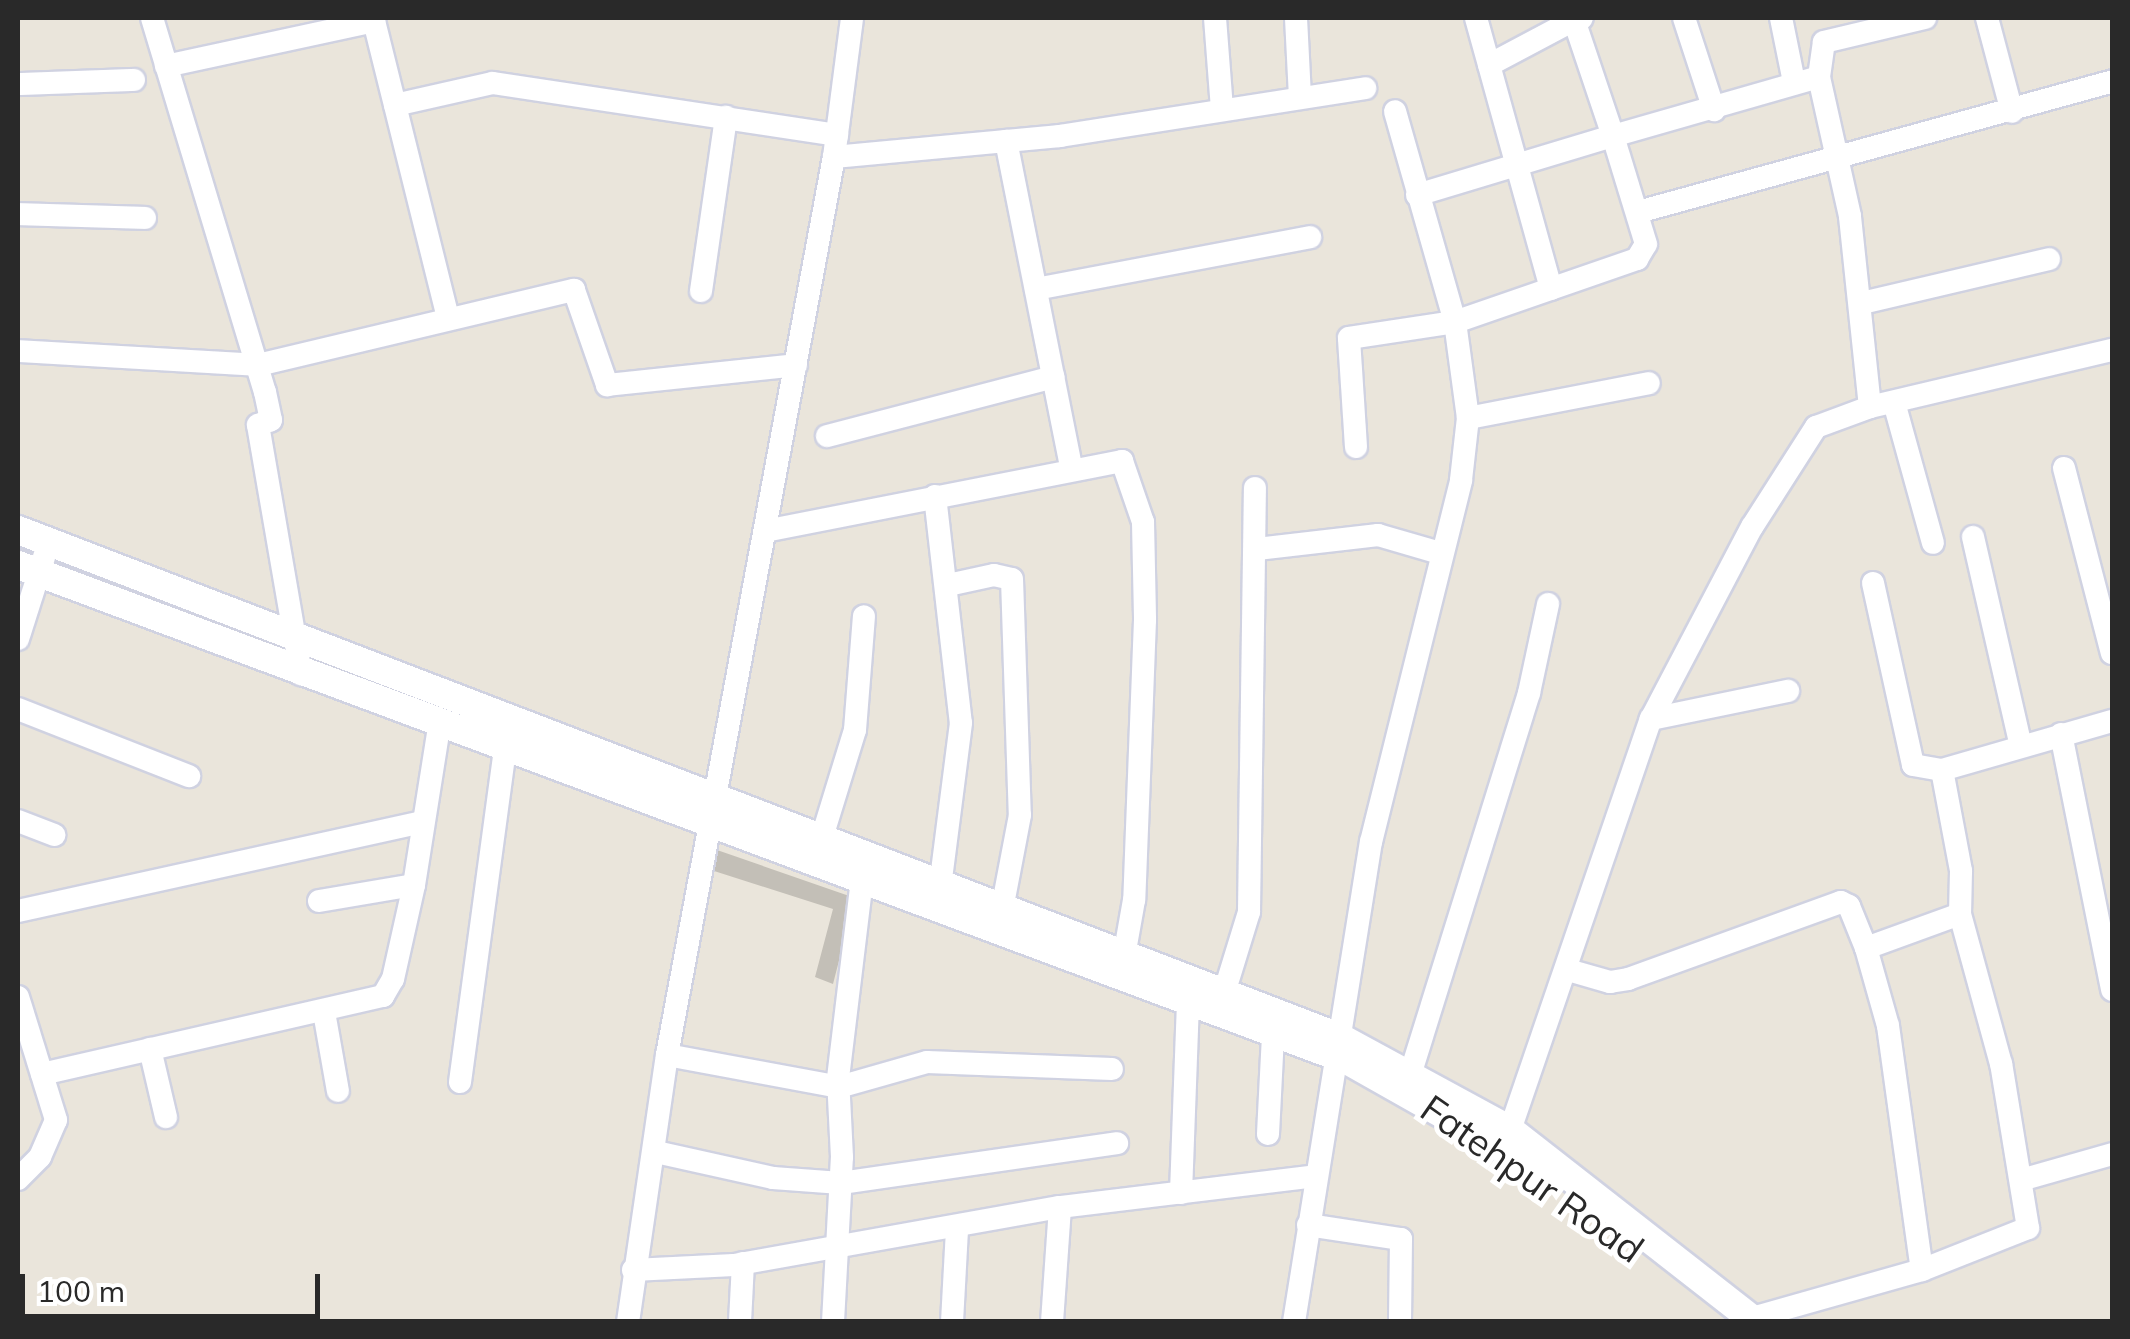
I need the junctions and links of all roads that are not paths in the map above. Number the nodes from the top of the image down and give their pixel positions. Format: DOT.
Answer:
graph roads {
  1 [pos="152,18"];
  2 [pos="852,18"];
  3 [pos="1215,18"];
  4 [pos="1296,18"];
  5 [pos="1476,18"];
  6 [pos="1684,18"];
  7 [pos="1781,18"];
  8 [pos="1828,18"];
  9 [pos="1926,18"];
  10 [pos="1987,18"];
  11 [pos="376,19"];
  12 [pos="1578,19"];
  13 [pos="1824,42"];
  14 [pos="1489,65"];
  15 [pos="166,66"];
  16 [pos="1819,77"];
  17 [pos="134,80"];
  18 [pos="2112,81"];
  19 [pos="1794,82"];
  20 [pos="18,84"];
  21 [pos="1365,88"];
  22 [pos="1300,97"];
  23 [pos="394,105"];
  24 [pos="1222,109"];
  25 [pos="1714,110"];
  26 [pos="1395,111"];
  27 [pos="2012,112"];
  28 [pos="726,117"];
  29 [pos="1614,136"];
  30 [pos="1006,141"];
  31 [pos="836,146"];
  32 [pos="1837,153"];
  33 [pos="1518,165"];
  34 [pos="1417,195"];
  35 [pos="1638,212"];
  36 [pos="18,214"];
  37 [pos="146,218"];
  38 [pos="1310,237"];
  39 [pos="2049,259"];
  40 [pos="1036,289"];
  41 [pos="1552,289"];
  42 [pos="701,291"];
  43 [pos="1862,303"];
  44 [pos="448,318"];
  45 [pos="1454,322"];
  46 [pos="18,350"];
  47 [pos="2112,350"];
  48 [pos="258,365"];
  49 [pos="796,365"];
  50 [pos="1053,377"];
  51 [pos="1649,383"];
  52 [pos="1896,406"];
  53 [pos="1870,407"];
  54 [pos="1468,418"];
  55 [pos="827,436"];
  56 [pos="1356,447"];
  57 [pos="1071,467"];
  58 [pos="2064,468"];
  59 [pos="1255,488"];
  60 [pos="935,496"];
  61 [pos="18,530"];
  62 [pos="765,531"];
  63 [pos="1972,537"];
  64 [pos="49,541"];
  65 [pos="1933,543"];
  66 [pos="1256,549"];
  67 [pos="1440,552"];
  68 [pos="29,570"];
  69 [pos="1874,582"];
  70 [pos="948,585"];
  71 [pos="1548,604"];
  72 [pos="864,616"];
  73 [pos="294,634"];
  74 [pos="18,639"];
  75 [pos="2112,653"];
  76 [pos="301,674"];
  77 [pos="1788,691"];
  78 [pos="18,709"];
  79 [pos="1652,719"];
  80 [pos="2112,721"];
  81 [pos="439,726"];
  82 [pos="2061,734"];
  83 [pos="2021,746"];
  84 [pos="505,748"];
  85 [pos="1942,770"];
  86 [pos="188,776"];
  87 [pos="712,806"];
  88 [pos="18,821"];
  89 [pos="422,822"];
  90 [pos="822,834"];
  91 [pos="54,835"];
  92 [pos="862,880"];
  93 [pos="941,880"];
  94 [pos="414,884"];
  95 [pos="319,901"];
  96 [pos="1003,904"];
  97 [pos="18,911"];
  98 [pos="1960,914"];
  99 [pos="1866,948"];
  100 [pos="1125,951"];
  101 [pos="1568,970"];
  102 [pos="1225,990"];
  103 [pos="2112,990"];
  104 [pos="18,997"];
  105 [pos="1188,1006"];
  106 [pos="324,1012"];
  107 [pos="1273,1035"];
  108 [pos="1338,1047"];
  109 [pos="150,1049"];
  110 [pos="667,1055"];
  111 [pos="1112,1069"];
  112 [pos="1411,1072"];
  113 [pos="42,1074"];
  114 [pos="460,1082"];
  115 [pos="839,1087"];
  116 [pos="338,1091"];
  117 [pos="166,1116"];
  118 [pos="1510,1130"];
  119 [pos="1268,1134"];
  120 [pos="1117,1143"];
  121 [pos="656,1152"];
  122 [pos="2112,1154"];
  123 [pos="1316,1176"];
  124 [pos="18,1178"];
  125 [pos="2021,1180"];
  126 [pos="841,1183"];
  127 [pos="1181,1193"];
  128 [pos="1060,1207"];
  129 [pos="1308,1225"];
  130 [pos="957,1230"];
  131 [pos="838,1248"];
  132 [pos="743,1263"];
  133 [pos="632,1270"];
  134 [pos="1922,1270"];
  135 [pos="1746,1320"];
  136 [pos="628,1322"];
  137 [pos="740,1322"];
  138 [pos="833,1322"];
  139 [pos="952,1322"];
  140 [pos="1052,1322"];
  141 [pos="1294,1322"];
  142 [pos="1400,1322"];
  1 -- 15 [label="street"];
  2 -- 31 [label="street"];
  3 -- 24 [label="street"];
  4 -- 22 [label="street"];
  5 -- 14 [label="street"];
  6 -- 25 [label="street"];
  7 -- 19 [label="street"];
  8 -- 13 [label="street"];
  9 -- 13 [label="street"];
  10 -- 27 [label="street"];
  11 -- 15 [label="street"];
  11 -- 23 [label="street"];
  12 -- 14 [label="street"];
  12 -- 29 [label="street"];
  13 -- 16 [label="street"];
  14 -- 33 [label="street"];
  15 -- 48 [label="street"];
  16 -- 19 [label="street"];
  16 -- 32 [label="street"];
  17 -- 20 [label="street"];
  18 -- 27 [label="street"];
  19 -- 25 [label="street"];
  21 -- 22 [label="street"];
  22 -- 24 [label="street"];
  23 -- 28 [label="street"];
  23 -- 44 [label="street"];
  24 -- 30 [label="street"];
  25 -- 29 [label="street"];
  26 -- 34 [label="street"];
  27 -- 32 [label="street"];
  28 -- 31 [label="street"];
  28 -- 42 [label="street"];
  29 -- 33 [label="street"];
  29 -- 35 [label="street"];
  30 -- 31 [label="street"];
  30 -- 40 [label="street"];
  31 -- 49 [label="street"];
  32 -- 35 [label="street"];
  32 -- 43 [label="street"];
  33 -- 34 [label="street"];
  33 -- 41 [label="street"];
  34 -- 45 [label="street"];
  35 -- 41 [label="street"];
  36 -- 37 [label="street"];
  38 -- 40 [label="street"];
  39 -- 43 [label="street"];
  40 -- 50 [label="street"];
  41 -- 45 [label="street"];
  43 -- 53 [label="street"];
  44 -- 48 [label="street"];
  44 -- 49 [label="street"];
  45 -- 54 [label="street"];
  45 -- 56 [label="street"];
  46 -- 48 [label="street"];
  47 -- 52 [label="street"];
  48 -- 73 [label="street"];
  49 -- 62 [label="street"];
  50 -- 55 [label="street"];
  50 -- 57 [label="street"];
  51 -- 54 [label="street"];
  52 -- 53 [label="street"];
  52 -- 65 [label="street"];
  53 -- 79 [label="street"];
  54 -- 67 [label="street"];
  57 -- 60 [label="street"];
  57 -- 100 [label="street"];
  58 -- 75 [label="street"];
  59 -- 66 [label="street"];
  60 -- 62 [label="street"];
  60 -- 70 [label="street"];
  61 -- 64 [label="street"];
  62 -- 87 [label="street"];
  63 -- 83 [label="street"];
  64 -- 68 [label="street"];
  64 -- 73 [label="street"];
  66 -- 67 [label="street"];
  66 -- 102 [label="street"];
  67 -- 108 [label="street"];
  68 -- 74 [label="street"];
  68 -- 76 [label="street"];
  69 -- 85 [label="street"];
  70 -- 93 [label="street"];
  70 -- 96 [label="street"];
  71 -- 112 [label="street"];
  72 -- 90 [label="street"];
  73 -- 76 [label="street"];
  73 -- 87 [label="street"];
  76 -- 81 [label="street"];
  77 -- 79 [label="street"];
  78 -- 86 [label="street"];
  79 -- 101 [label="street"];
  80 -- 82 [label="street"];
  81 -- 84 [label="street"];
  81 -- 89 [label="street"];
  82 -- 83 [label="street"];
  82 -- 103 [label="street"];
  83 -- 85 [label="street"];
  84 -- 87 [label="street"];
  84 -- 114 [label="street"];
  85 -- 98 [label="street"];
  87 -- 90 [label="street"];
  87 -- 92 [label="street, Fatehpur Road"];
  87 -- 110 [label="street"];
  88 -- 91 [label="street"];
  89 -- 94 [label="street"];
  89 -- 97 [label="street"];
  90 -- 93 [label="street"];
  92 -- 105 [label="street, Fatehpur Road"];
  92 -- 115 [label="street"];
  93 -- 96 [label="street"];
  94 -- 95 [label="street"];
  94 -- 106 [label="street"];
  96 -- 100 [label="street"];
  98 -- 99 [label="street"];
  98 -- 125 [label="street"];
  99 -- 101 [label="street"];
  99 -- 134 [label="street"];
  100 -- 102 [label="street"];
  101 -- 118 [label="street"];
  102 -- 108 [label="street"];
  104 -- 113 [label="street"];
  105 -- 107 [label="street, Fatehpur Road"];
  105 -- 127 [label="street"];
  106 -- 109 [label="street"];
  106 -- 116 [label="street"];
  107 -- 108 [label="street, Fatehpur Road"];
  107 -- 119 [label="street"];
  108 -- 112 [label="street"];
  108 -- 123 [label="street"];
  108 -- 135 [label="street, Fatehpur Road"];
  109 -- 113 [label="street"];
  109 -- 117 [label="street"];
  110 -- 115 [label="street"];
  110 -- 121 [label="street"];
  111 -- 115 [label="street"];
  112 -- 118 [label="street"];
  113 -- 124 [label="street"];
  115 -- 126 [label="street"];
  118 -- 135 [label="street"];
  120 -- 126 [label="street"];
  121 -- 126 [label="street"];
  121 -- 133 [label="street"];
  122 -- 125 [label="street"];
  123 -- 127 [label="street"];
  123 -- 129 [label="street"];
  125 -- 134 [label="street"];
  126 -- 131 [label="street"];
  127 -- 128 [label="street"];
  128 -- 130 [label="street"];
  128 -- 140 [label="street"];
  129 -- 141 [label="street"];
  129 -- 142 [label="street"];
  130 -- 131 [label="street"];
  130 -- 139 [label="street"];
  131 -- 132 [label="street"];
  131 -- 138 [label="street"];
  132 -- 133 [label="street"];
  132 -- 137 [label="street"];
  133 -- 136 [label="street"];
  134 -- 135 [label="street"];
}
